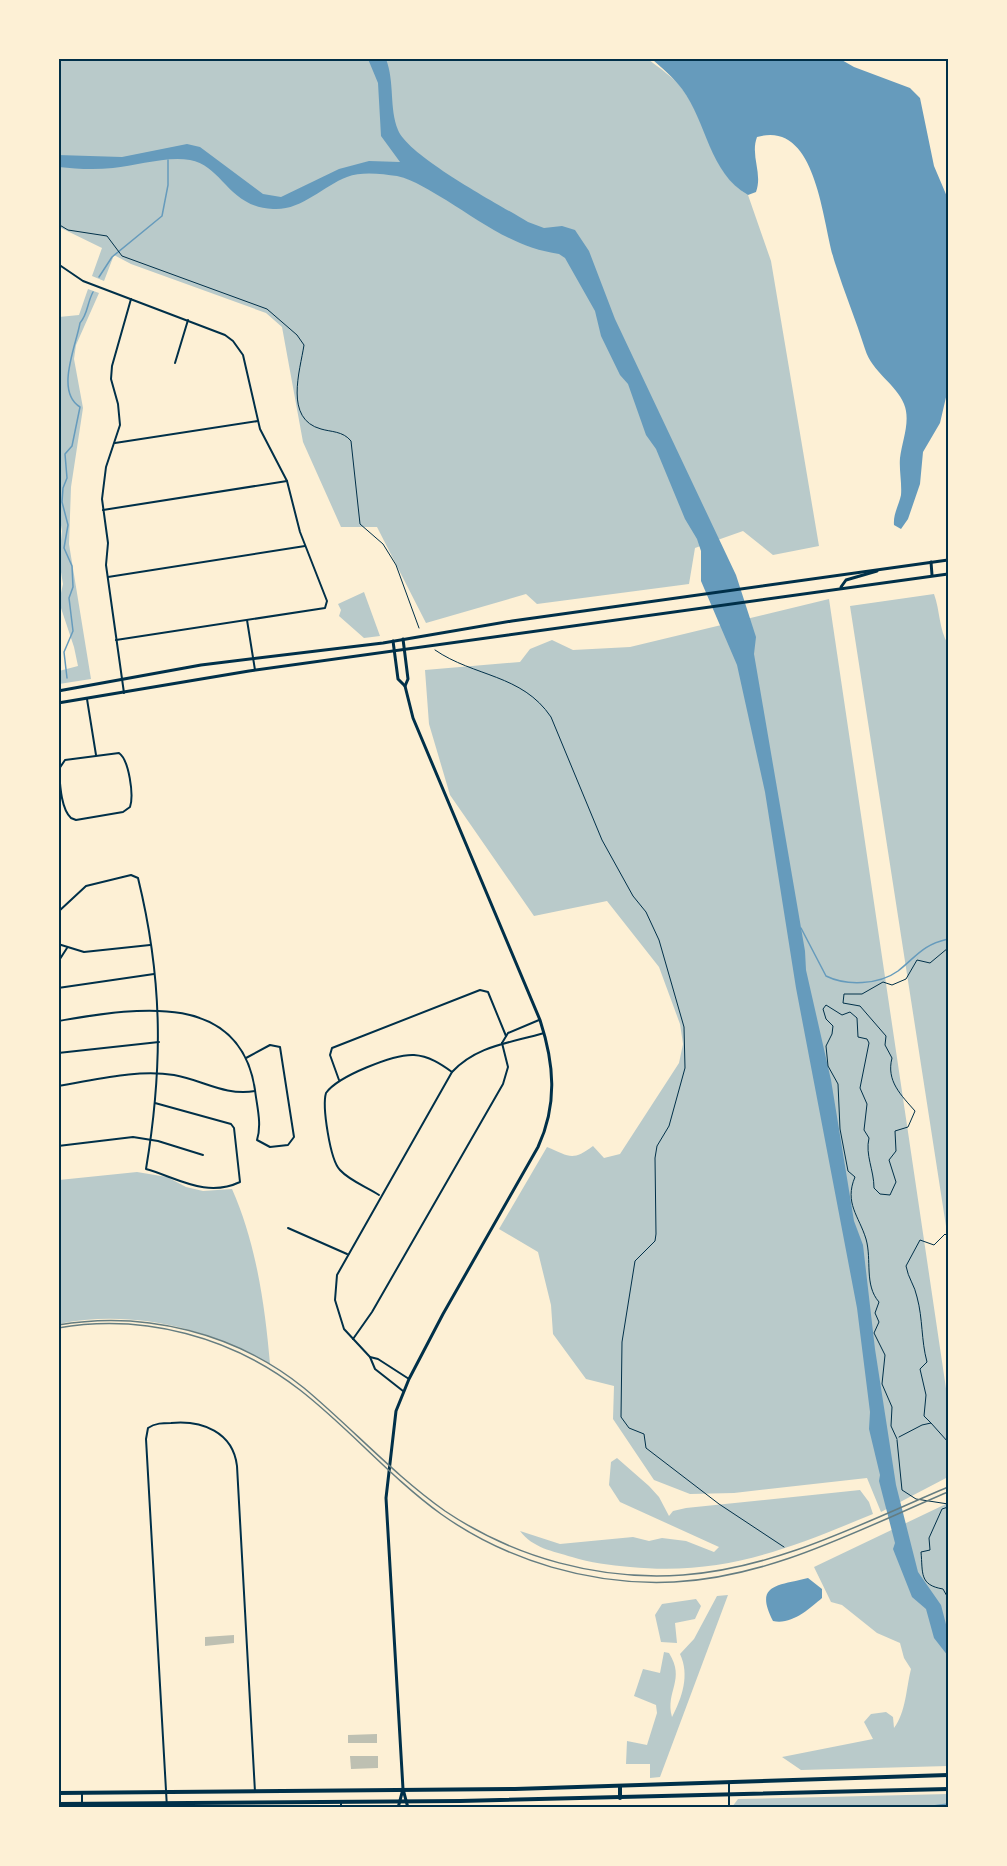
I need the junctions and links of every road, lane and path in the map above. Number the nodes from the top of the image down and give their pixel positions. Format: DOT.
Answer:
graph roads {
  1 [pos="58,224"];
  2 [pos="58,264"];
  3 [pos="132,298"];
  4 [pos="188,320"];
  5 [pos="176,363"];
  6 [pos="258,421"];
  7 [pos="115,444"];
  8 [pos="288,481"];
  9 [pos="103,510"];
  10 [pos="305,546"];
  11 [pos="948,560"];
  12 [pos="931,562"];
  13 [pos="878,570"];
  14 [pos="948,573"];
  15 [pos="932,575"];
  16 [pos="108,577"];
  17 [pos="841,588"];
  18 [pos="248,620"];
  19 [pos="419,628"];
  20 [pos="403,639"];
  21 [pos="116,640"];
  22 [pos="393,641"];
  23 [pos="434,649"];
  24 [pos="404,650"];
  25 [pos="394,651"];
  26 [pos="253,658"];
  27 [pos="255,670"];
  28 [pos="122,680"];
  29 [pos="405,686"];
  30 [pos="58,691"];
  31 [pos="124,693"];
  32 [pos="87,698"];
  33 [pos="58,703"];
  34 [pos="96,755"];
  35 [pos="58,759"];
  36 [pos="59,769"];
  37 [pos="58,912"];
  38 [pos="58,944"];
  39 [pos="150,945"];
  40 [pos="67,948"];
  41 [pos="948,948"];
  42 [pos="58,962"];
  43 [pos="154,974"];
  44 [pos="58,988"];
  45 [pos="160,1011"];
  46 [pos="540,1020"];
  47 [pos="58,1021"];
  48 [pos="544,1033"];
  49 [pos="506,1036"];
  50 [pos="159,1042"];
  51 [pos="502,1043"];
  52 [pos="58,1053"];
  53 [pos="246,1058"];
  54 [pos="452,1072"];
  55 [pos="158,1074"];
  56 [pos="339,1080"];
  57 [pos="58,1086"];
  58 [pos="255,1091"];
  59 [pos="155,1103"];
  60 [pos="151,1139"];
  61 [pos="58,1146"];
  62 [pos="203,1155"];
  63 [pos="380,1195"];
  64 [pos="288,1228"];
  65 [pos="948,1237"];
  66 [pos="347,1254"];
  67 [pos="352,1339"];
  68 [pos="370,1357"];
  69 [pos="409,1379"];
  70 [pos="404,1391"];
  71 [pos="931,1424"];
  72 [pos="897,1439"];
  73 [pos="948,1442"];
  74 [pos="948,1506"];
  75 [pos="784,1547"];
  76 [pos="948,1598"];
  77 [pos="948,1775"];
  78 [pos="729,1782"];
  79 [pos="620,1786"];
  80 [pos="403,1789"];
  81 [pos="948,1789"];
  82 [pos="82,1792"];
  83 [pos="255,1792"];
  84 [pos="58,1793"];
  85 [pos="167,1793"];
  86 [pos="729,1796"];
  87 [pos="620,1798"];
  88 [pos="341,1801"];
  89 [pos="399,1801"];
  90 [pos="408,1801"];
  91 [pos="255,1803"];
  92 [pos="58,1804"];
  93 [pos="188,1804"];
  94 [pos="82,1806"];
  95 [pos="150,1806"];
  96 [pos="167,1806"];
  97 [pos="182,1808"];
  98 [pos="341,1808"];
  99 [pos="398,1808"];
  100 [pos="408,1808"];
  101 [pos="729,1808"];
  1 -- 19 [label="path"];
  2 -- 3 [label="street"];
  3 -- 4 [label="street"];
  3 -- 7 [label="street"];
  4 -- 5 [label="street"];
  4 -- 6 [label="street"];
  6 -- 7 [label="street"];
  6 -- 8 [label="street"];
  7 -- 9 [label="street"];
  8 -- 9 [label="street"];
  8 -- 10 [label="street"];
  9 -- 16 [label="street"];
  10 -- 16 [label="street"];
  10 -- 18 [label="street"];
  11 -- 12 [label="main road"];
  12 -- 13 [label="main road"];
  12 -- 15 [label="main road"];
  13 -- 17 [label="main road"];
  13 -- 20 [label="main road"];
  14 -- 15 [label="main road"];
  15 -- 17 [label="main road"];
  16 -- 21 [label="street"];
  17 -- 24 [label="main road"];
  18 -- 21 [label="street"];
  18 -- 26 [label="street"];
  20 -- 22 [label="main road"];
  20 -- 24 [label="main road"];
  21 -- 28 [label="street"];
  22 -- 25 [label="main road"];
  22 -- 26 [label="main road"];
  23 -- 75 [label="path"];
  24 -- 25 [label="main road"];
  24 -- 29 [label="main road"];
  25 -- 27 [label="main road"];
  25 -- 29 [label="main road"];
  26 -- 27 [label="street"];
  26 -- 28 [label="main road"];
  27 -- 31 [label="main road"];
  28 -- 30 [label="main road"];
  28 -- 31 [label="street"];
  29 -- 46 [label="main road"];
  31 -- 32 [label="main road"];
  32 -- 33 [label="main road"];
  32 -- 34 [label="street"];
  34 -- 36 [label="street"];
  34 -- 36 [label="street"];
  35 -- 36 [label="street"];
  37 -- 39 [label="street"];
  38 -- 40 [label="street"];
  39 -- 40 [label="street"];
  39 -- 43 [label="street"];
  40 -- 42 [label="street"];
  41 -- 72 [label="path"];
  43 -- 44 [label="street"];
  43 -- 45 [label="street"];
  45 -- 47 [label="street"];
  45 -- 50 [label="street"];
  45 -- 53 [label="street"];
  46 -- 48 [label="main road"];
  46 -- 49 [label="street"];
  48 -- 51 [label="street"];
  48 -- 69 [label="main road"];
  49 -- 51 [label="street"];
  49 -- 56 [label="street"];
  50 -- 52 [label="street"];
  50 -- 55 [label="street"];
  51 -- 54 [label="street"];
  51 -- 67 [label="street"];
  53 -- 58 [label="street"];
  53 -- 58 [label="street"];
  54 -- 56 [label="street"];
  54 -- 63 [label="street"];
  55 -- 57 [label="street"];
  55 -- 58 [label="street"];
  55 -- 59 [label="street"];
  56 -- 63 [label="street"];
  59 -- 60 [label="street"];
  59 -- 60 [label="street"];
  60 -- 61 [label="street"];
  60 -- 62 [label="street"];
  63 -- 66 [label="street"];
  64 -- 66 [label="street"];
  65 -- 71 [label="path"];
  66 -- 67 [label="street"];
  67 -- 68 [label="street"];
  68 -- 69 [label="street"];
  68 -- 70 [label="street"];
  69 -- 70 [label="main road"];
  70 -- 80 [label="main road"];
  71 -- 72 [label="path"];
  71 -- 73 [label="path"];
  72 -- 74 [label="path"];
  74 -- 76 [label="path"];
  77 -- 78 [label="main road"];
  78 -- 79 [label="main road"];
  78 -- 86 [label="street"];
  79 -- 80 [label="main road"];
  79 -- 87 [label="main road"];
  80 -- 83 [label="main road"];
  80 -- 89 [label="main road"];
  80 -- 90 [label="main road"];
  81 -- 86 [label="main road"];
  82 -- 84 [label="main road"];
  82 -- 85 [label="main road"];
  82 -- 94 [label="street"];
  83 -- 85 [label="main road"];
  83 -- 85 [label="street"];
  83 -- 91 [label="main road"];
  85 -- 96 [label="street"];
  86 -- 87 [label="main road"];
  86 -- 101 [label="street"];
  87 -- 90 [label="main road"];
  88 -- 89 [label="main road"];
  88 -- 91 [label="main road"];
  88 -- 98 [label="street"];
  89 -- 90 [label="main road"];
  89 -- 99 [label="main road"];
  90 -- 100 [label="main road"];
  91 -- 93 [label="main road"];
  92 -- 94 [label="main road"];
  93 -- 96 [label="main road"];
  93 -- 97 [label="main road"];
  94 -- 95 [label="main road"];
  95 -- 96 [label="main road"];
}
